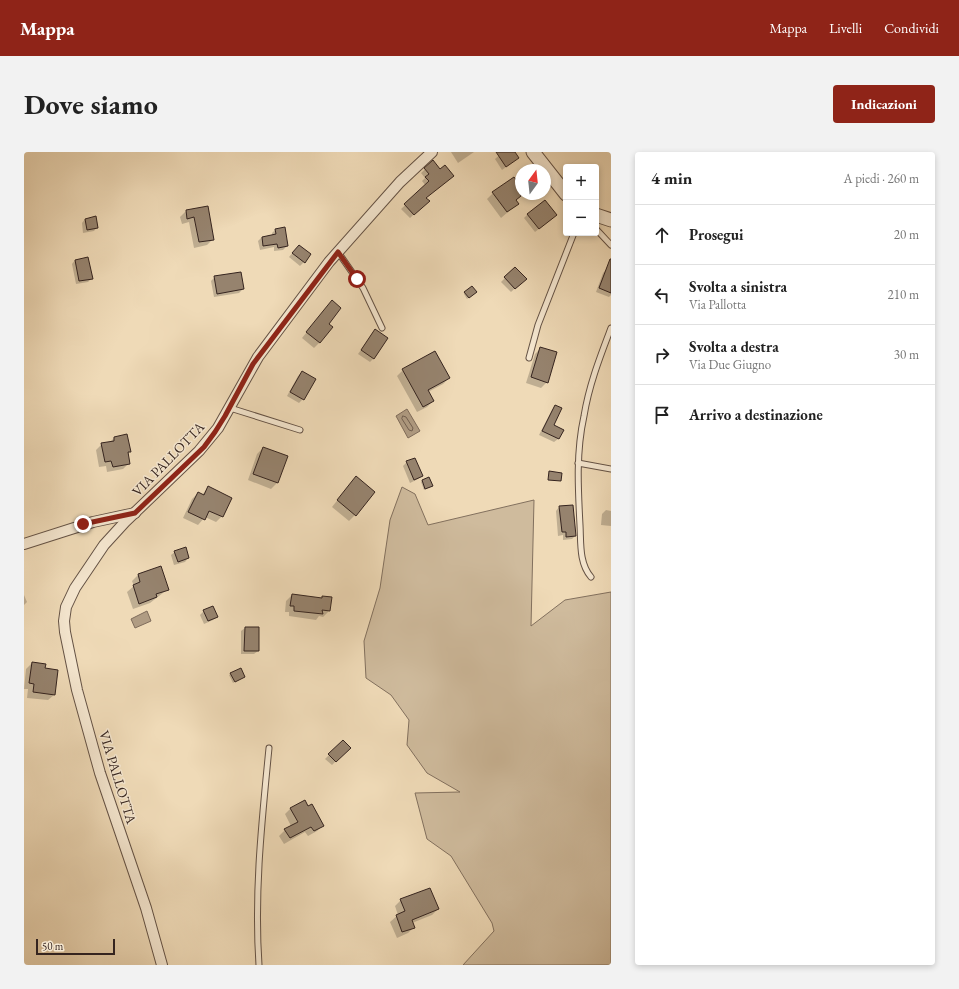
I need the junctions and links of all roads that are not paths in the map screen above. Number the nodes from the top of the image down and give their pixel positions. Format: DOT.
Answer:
graph roads {
  1 [pos="432,152"];
  2 [pos="533,152"];
  3 [pos="563,190"];
  4 [pos="599,216"];
  5 [pos="611,220"];
  6 [pos="599,232"];
  7 [pos="573,236"];
  8 [pos="611,245"];
  9 [pos="338,252"];
  10 [pos="382,328"];
  11 [pos="611,328"];
  12 [pos="529,358"];
  13 [pos="230,408"];
  14 [pos="300,430"];
  15 [pos="578,463"];
  16 [pos="611,469"];
  17 [pos="135,513"];
  18 [pos="24,544"];
  19 [pos="591,578"];
  20 [pos="269,748"];
  21 [pos="162,965"];
  22 [pos="259,965"];
  1 -- 9 [label="street, VIA PALLOTTA"];
  2 -- 3 [label="street"];
  4 -- 5 [label="street"];
  6 -- 8 [label="lane"];
  7 -- 12 [label="lane"];
  9 -- 10 [label="lane"];
  9 -- 13 [label="street, VIA PALLOTTA"];
  11 -- 15 [label="lane"];
  13 -- 14 [label="lane"];
  13 -- 17 [label="street, VIA PALLOTTA"];
  15 -- 16 [label="lane"];
  15 -- 19 [label="lane"];
  17 -- 18 [label="street"];
  17 -- 21 [label="street, VIA PALLOTTA"];
  20 -- 22 [label="lane"];
}
